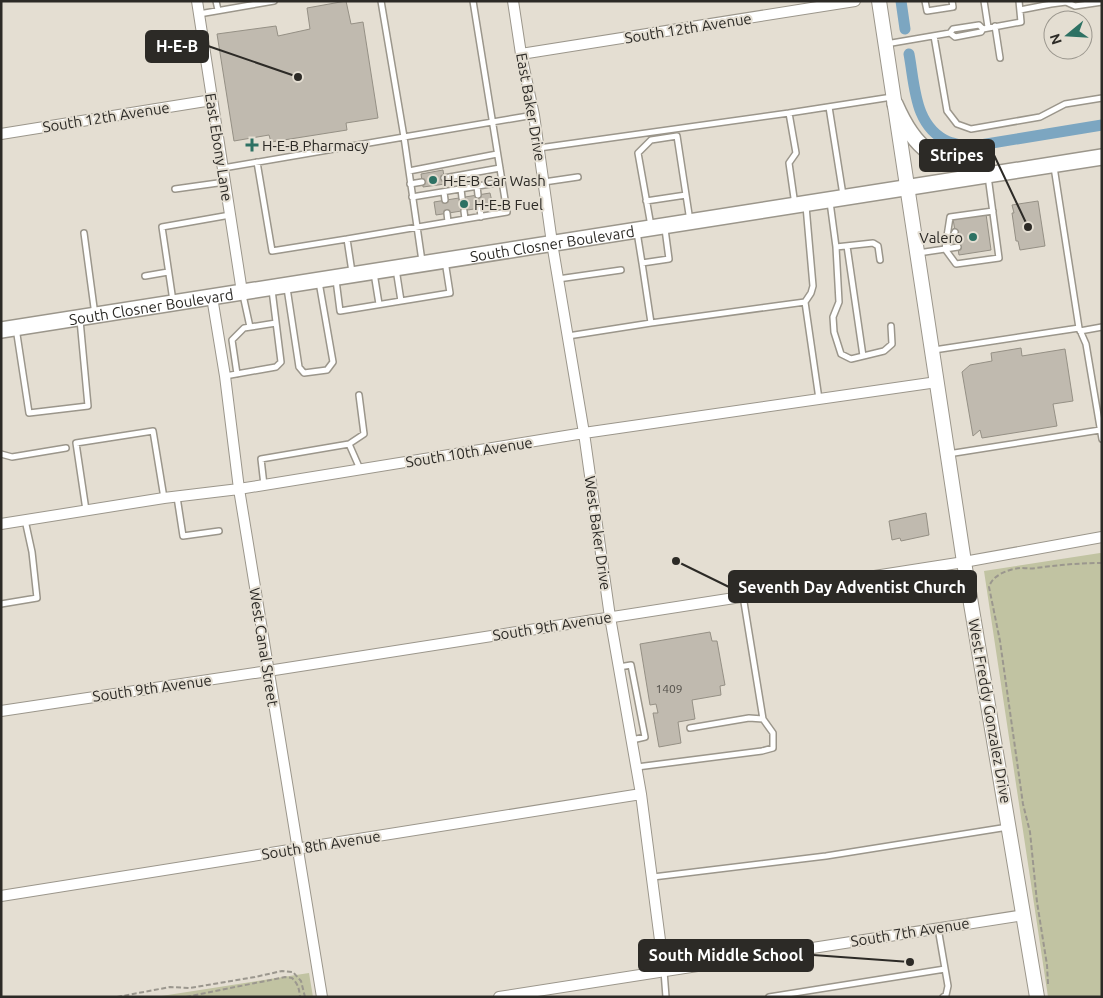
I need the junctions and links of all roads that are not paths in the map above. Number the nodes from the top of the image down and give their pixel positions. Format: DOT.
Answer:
graph roads {
  1 [pos="197,1"];
  2 [pos="216,1"];
  3 [pos="274,1"];
  4 [pos="380,1"];
  5 [pos="473,1"];
  6 [pos="513,1"];
  7 [pos="855,1"];
  8 [pos="879,1"];
  9 [pos="925,1"];
  10 [pos="952,1"];
  11 [pos="984,1"];
  12 [pos="1019,1"];
  13 [pos="1102,2"];
  14 [pos="1050,3"];
  15 [pos="218,10"];
  16 [pos="1020,10"];
  17 [pos="199,14"];
  18 [pos="995,26"];
  19 [pos="986,28"];
  20 [pos="934,36"];
  21 [pos="886,44"];
  22 [pos="521,54"];
  23 [pos="1000,58"];
  24 [pos="1102,98"];
  25 [pos="212,100"];
  26 [pos="895,101"];
  27 [pos="829,107"];
  28 [pos="789,113"];
  29 [pos="534,115"];
  30 [pos="493,122"];
  31 [pos="1,134"];
  32 [pos="404,137"];
  33 [pos="539,148"];
  34 [pos="498,154"];
  35 [pos="1102,157"];
  36 [pos="257,162"];
  37 [pos="1053,164"];
  38 [pos="223,168"];
  39 [pos="500,168"];
  40 [pos="408,171"];
  41 [pos="991,174"];
  42 [pos="578,177"];
  43 [pos="444,178"];
  44 [pos="225,182"];
  45 [pos="422,182"];
  46 [pos="502,182"];
  47 [pos="544,182"];
  48 [pos="410,184"];
  49 [pos="477,186"];
  50 [pos="908,187"];
  51 [pos="176,189"];
  52 [pos="461,189"];
  53 [pos="444,192"];
  54 [pos="478,195"];
  55 [pos="686,195"];
  56 [pos="412,197"];
  57 [pos="462,198"];
  58 [pos="837,198"];
  59 [pos="445,200"];
  60 [pos="646,201"];
  61 [pos="800,204"];
  62 [pos="480,208"];
  63 [pos="464,211"];
  64 [pos="993,211"];
  65 [pos="447,213"];
  66 [pos="230,215"];
  67 [pos="481,217"];
  68 [pos="465,219"];
  69 [pos="448,222"];
  70 [pos="690,222"];
  71 [pos="995,226"];
  72 [pos="417,227"];
  73 [pos="988,227"];
  74 [pos="651,228"];
  75 [pos="956,232"];
  76 [pos="84,233"];
  77 [pos="347,239"];
  78 [pos="990,242"];
  79 [pos="997,242"];
  80 [pos="552,243"];
  81 [pos="847,246"];
  82 [pos="836,247"];
  83 [pos="958,247"];
  84 [pos="945,249"];
  85 [pos="918,253"];
  86 [pos="445,260"];
  87 [pos="880,260"];
  88 [pos="422,264"];
  89 [pos="642,264"];
  90 [pos="396,268"];
  91 [pos="621,270"];
  92 [pos="374,271"];
  93 [pos="168,272"];
  94 [pos="353,275"];
  95 [pos="145,276"];
  96 [pos="336,277"];
  97 [pos="558,279"];
  98 [pos="319,280"];
  99 [pos="279,286"];
  100 [pos="242,292"];
  101 [pos="212,297"];
  102 [pos="401,301"];
  103 [pos="805,302"];
  104 [pos="174,303"];
  105 [pos="379,304"];
  106 [pos="96,315"];
  107 [pos="79,318"];
  108 [pos="276,323"];
  109 [pos="650,323"];
  110 [pos="891,326"];
  111 [pos="250,327"];
  112 [pos="1102,327"];
  113 [pos="9,329"];
  114 [pos="1080,329"];
  115 [pos="568,336"];
  116 [pos="232,340"];
  117 [pos="219,343"];
  118 [pos="932,351"];
  119 [pos="863,356"];
  120 [pos="237,374"];
  121 [pos="225,376"];
  122 [pos="937,382"];
  123 [pos="359,395"];
  124 [pos="819,399"];
  125 [pos="1100,430"];
  126 [pos="584,433"];
  127 [pos="1102,439"];
  128 [pos="349,444"];
  129 [pos="66,448"];
  130 [pos="1,454"];
  131 [pos="948,454"];
  132 [pos="360,470"];
  133 [pos="264,485"];
  134 [pos="239,489"];
  135 [pos="177,497"];
  136 [pos="164,498"];
  137 [pos="86,510"];
  138 [pos="25,520"];
  139 [pos="1,524"];
  140 [pos="219,531"];
  141 [pos="1102,537"];
  142 [pos="964,562"];
  143 [pos="743,596"];
  144 [pos="1,604"];
  145 [pos="610,617"];
  146 [pos="268,671"];
  147 [pos="1,711"];
  148 [pos="763,719"];
  149 [pos="690,728"];
  150 [pos="637,768"];
  151 [pos="641,794"];
  152 [pos="1009,827"];
  153 [pos="298,848"];
  154 [pos="652,877"];
  155 [pos="1,896"];
  156 [pos="1024,915"];
  157 [pos="938,928"];
  158 [pos="945,968"];
  159 [pos="664,971"];
  160 [pos="322,997"];
  161 [pos="500,997"];
  162 [pos="666,997"];
  163 [pos="769,997"];
  164 [pos="943,997"];
  165 [pos="1037,997"];
  1 -- 17 [label="street, East Ebony Lane"];
  2 -- 15 [label="lane"];
  3 -- 15 [label="lane"];
  4 -- 32 [label="lane"];
  5 -- 30 [label="lane"];
  6 -- 22 [label="street, East Baker Drive"];
  7 -- 22 [label="street, South 12th Avenue"];
  8 -- 21 [label="main road, West Freddy Gonzalez Drive"];
  9 -- 10 [label="lane"];
  11 -- 19 [label="lane"];
  12 -- 16 [label="lane"];
  13 -- 14 [label="lane"];
  14 -- 16 [label="lane"];
  15 -- 17 [label="lane"];
  16 -- 18 [label="lane"];
  17 -- 25 [label="street, East Ebony Lane"];
  18 -- 19 [label="lane"];
  18 -- 23 [label="lane"];
  19 -- 20 [label="lane"];
  20 -- 21 [label="lane"];
  20 -- 24 [label="lane"];
  21 -- 26 [label="main road, West Freddy Gonzalez Drive"];
  22 -- 29 [label="street, East Baker Drive"];
  25 -- 31 [label="street, South 12th Avenue"];
  25 -- 38 [label="street, East Ebony Lane"];
  26 -- 27 [label="lane"];
  26 -- 41 [label="main road"];
  26 -- 50 [label="main road, West Freddy Gonzalez Drive"];
  27 -- 28 [label="lane"];
  27 -- 58 [label="lane"];
  28 -- 33 [label="lane"];
  28 -- 61 [label="lane"];
  29 -- 30 [label="lane"];
  29 -- 33 [label="street, East Baker Drive"];
  30 -- 32 [label="lane"];
  30 -- 34 [label="lane"];
  32 -- 36 [label="lane"];
  32 -- 40 [label="lane"];
  33 -- 47 [label="street, East Baker Drive"];
  34 -- 39 [label="lane"];
  34 -- 40 [label="lane"];
  35 -- 37 [label="main road, South Closner Boulevard"];
  36 -- 38 [label="lane"];
  36 -- 77 [label="lane"];
  37 -- 41 [label="main road, South Closner Boulevard"];
  37 -- 114 [label="lane"];
  38 -- 44 [label="street, East Ebony Lane"];
  39 -- 43 [label="lane"];
  39 -- 46 [label="lane"];
  40 -- 48 [label="lane"];
  41 -- 50 [label="main road, South Closner Boulevard"];
  41 -- 64 [label="lane"];
  42 -- 47 [label="lane"];
  44 -- 51 [label="lane"];
  44 -- 66 [label="street, East Ebony Lane"];
  45 -- 48 [label="lane"];
  46 -- 49 [label="lane"];
  46 -- 67 [label="lane"];
  47 -- 80 [label="street, East Baker Drive"];
  48 -- 56 [label="lane"];
  49 -- 52 [label="lane"];
  49 -- 54 [label="lane"];
  50 -- 58 [label="main road, South Closner Boulevard"];
  50 -- 85 [label="main road, West Freddy Gonzalez Drive"];
  52 -- 53 [label="lane"];
  52 -- 57 [label="lane"];
  53 -- 56 [label="lane"];
  53 -- 59 [label="lane"];
  55 -- 60 [label="lane"];
  55 -- 60 [label="lane"];
  55 -- 70 [label="lane"];
  56 -- 72 [label="lane"];
  58 -- 61 [label="main road, South Closner Boulevard"];
  58 -- 82 [label="lane"];
  60 -- 74 [label="lane"];
  61 -- 70 [label="main road, South Closner Boulevard"];
  61 -- 103 [label="lane"];
  62 -- 67 [label="lane"];
  63 -- 68 [label="lane"];
  64 -- 71 [label="lane"];
  64 -- 84 [label="lane"];
  65 -- 69 [label="lane"];
  66 -- 93 [label="lane"];
  66 -- 100 [label="street, East Ebony Lane"];
  67 -- 68 [label="lane"];
  68 -- 69 [label="lane"];
  69 -- 72 [label="lane"];
  70 -- 74 [label="main road, South Closner Boulevard"];
  71 -- 73 [label="lane"];
  71 -- 79 [label="lane"];
  72 -- 77 [label="lane"];
  72 -- 88 [label="lane"];
  74 -- 80 [label="main road, South Closner Boulevard"];
  74 -- 89 [label="lane"];
  74 -- 89 [label="lane"];
  75 -- 84 [label="lane"];
  76 -- 106 [label="lane"];
  77 -- 94 [label="lane"];
  78 -- 79 [label="lane"];
  79 -- 84 [label="lane"];
  80 -- 86 [label="main road, South Closner Boulevard"];
  80 -- 97 [label="street, West Baker Drive"];
  81 -- 82 [label="lane"];
  81 -- 87 [label="lane"];
  81 -- 119 [label="lane"];
  82 -- 119 [label="lane"];
  83 -- 84 [label="lane"];
  84 -- 85 [label="lane"];
  85 -- 118 [label="main road, West Freddy Gonzalez Drive"];
  86 -- 88 [label="main road, South Closner Boulevard"];
  86 -- 102 [label="lane"];
  88 -- 90 [label="main road, South Closner Boulevard"];
  89 -- 109 [label="lane"];
  90 -- 92 [label="main road, South Closner Boulevard"];
  90 -- 102 [label="lane"];
  91 -- 97 [label="lane"];
  92 -- 94 [label="main road, South Closner Boulevard"];
  92 -- 105 [label="lane"];
  93 -- 95 [label="lane"];
  93 -- 104 [label="lane"];
  94 -- 96 [label="main road, South Closner Boulevard"];
  96 -- 98 [label="main road, South Closner Boulevard"];
  96 -- 105 [label="lane"];
  97 -- 115 [label="street, West Baker Drive"];
  98 -- 99 [label="main road, South Closner Boulevard"];
  98 -- 99 [label="lane"];
  99 -- 100 [label="main road, South Closner Boulevard"];
  99 -- 108 [label="lane"];
  100 -- 101 [label="main road, South Closner Boulevard"];
  100 -- 111 [label="lane"];
  101 -- 104 [label="main road, South Closner Boulevard"];
  101 -- 117 [label="street, West Canal Street"];
  102 -- 105 [label="lane"];
  103 -- 109 [label="lane"];
  103 -- 124 [label="lane"];
  104 -- 106 [label="main road, South Closner Boulevard"];
  106 -- 107 [label="main road, South Closner Boulevard"];
  107 -- 113 [label="main road, South Closner Boulevard"];
  107 -- 113 [label="lane"];
  108 -- 111 [label="lane"];
  108 -- 120 [label="lane"];
  109 -- 115 [label="lane"];
  110 -- 119 [label="lane"];
  111 -- 116 [label="lane"];
  112 -- 114 [label="lane"];
  114 -- 118 [label="lane"];
  114 -- 125 [label="lane"];
  115 -- 126 [label="street, West Baker Drive"];
  116 -- 117 [label="lane"];
  116 -- 120 [label="lane"];
  117 -- 121 [label="street, West Canal Street"];
  118 -- 122 [label="main road, West Freddy Gonzalez Drive"];
  120 -- 121 [label="lane"];
  121 -- 134 [label="street, West Canal Street"];
  122 -- 124 [label="street, South 10th Avenue"];
  122 -- 131 [label="main road, West Freddy Gonzalez Drive"];
  123 -- 128 [label="lane"];
  124 -- 126 [label="street, South 10th Avenue"];
  125 -- 127 [label="lane"];
  125 -- 131 [label="lane"];
  126 -- 132 [label="street, South 10th Avenue"];
  126 -- 145 [label="street, West Baker Drive"];
  128 -- 132 [label="lane"];
  128 -- 133 [label="lane"];
  129 -- 130 [label="lane"];
  131 -- 142 [label="main road, West Freddy Gonzalez Drive"];
  132 -- 133 [label="street, South 10th Avenue"];
  133 -- 134 [label="street, South 10th Avenue"];
  134 -- 135 [label="street, South 10th Avenue"];
  134 -- 146 [label="street, West Canal Street"];
  135 -- 136 [label="street, South 10th Avenue"];
  135 -- 140 [label="lane"];
  136 -- 137 [label="street, South 10th Avenue"];
  136 -- 137 [label="lane"];
  137 -- 138 [label="street, South 10th Avenue"];
  138 -- 139 [label="street, South 10th Avenue"];
  138 -- 144 [label="lane"];
  141 -- 142 [label="street, South 9th Avenue"];
  142 -- 143 [label="street, South 9th Avenue"];
  142 -- 152 [label="main road, West Freddy Gonzalez Drive"];
  143 -- 145 [label="street, South 9th Avenue"];
  143 -- 148 [label="lane"];
  145 -- 146 [label="street, South 9th Avenue"];
  145 -- 150 [label="street, West Baker Drive"];
  146 -- 147 [label="street, South 9th Avenue"];
  146 -- 153 [label="street, West Canal Street"];
  148 -- 149 [label="lane"];
  148 -- 150 [label="lane"];
  150 -- 151 [label="street, West Baker Drive"];
  151 -- 153 [label="street, South 8th Avenue"];
  151 -- 154 [label="street, West Baker Drive"];
  152 -- 154 [label="lane"];
  152 -- 156 [label="main road, West Freddy Gonzalez Drive"];
  153 -- 155 [label="street, South 8th Avenue"];
  153 -- 160 [label="street, West Canal Street"];
  154 -- 159 [label="street, West Baker Drive"];
  156 -- 157 [label="street, South 7th Avenue"];
  156 -- 165 [label="main road, West Freddy Gonzalez Drive"];
  157 -- 158 [label="lane"];
  157 -- 159 [label="street, South 7th Avenue"];
  158 -- 163 [label="lane"];
  158 -- 164 [label="lane"];
  159 -- 161 [label="street, South 7th Avenue"];
  159 -- 162 [label="lane"];
}
